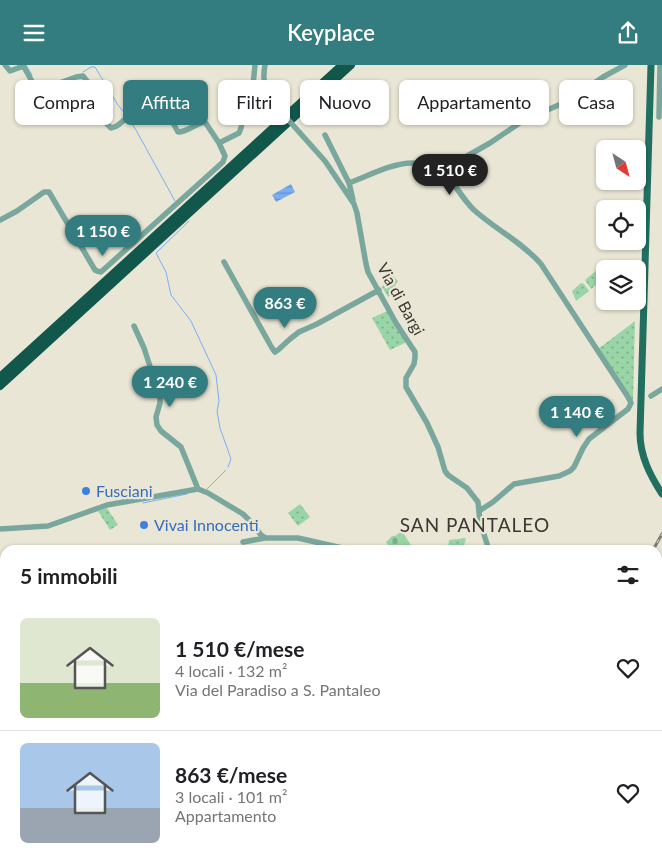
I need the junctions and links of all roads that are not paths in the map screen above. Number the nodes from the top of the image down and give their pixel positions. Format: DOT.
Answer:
graph roads {
  1 [pos="4,65"];
  2 [pos="256,65"];
  3 [pos="265,65"];
  4 [pos="342,65"];
  5 [pos="351,65"];
  6 [pos="625,65"];
  7 [pos="651,65"];
  8 [pos="660,65"];
  9 [pos="659,117"];
  10 [pos="325,135"];
  11 [pos="218,143"];
  12 [pos="444,169"];
  13 [pos="349,183"];
  14 [pos="354,204"];
  15 [pos="0,220"];
  16 [pos="224,262"];
  17 [pos="379,290"];
  18 [pos="134,325"];
  19 [pos="0,377"];
  20 [pos="0,386"];
  21 [pos="662,389"];
  22 [pos="651,396"];
  23 [pos="198,489"];
  24 [pos="662,494"];
  25 [pos="479,511"];
  26 [pos="0,529"];
  27 [pos="266,538"];
  28 [pos="243,542"];
  29 [pos="329,545"];
  30 [pos="487,545"];
  1 -- 11 [label="street"];
  2 -- 11 [label="street"];
  3 -- 14 [label="street, Via di Bargi, bridge"];
  4 -- 19 [label="highway"];
  5 -- 20 [label="highway"];
  6 -- 12 [label="street"];
  7 -- 24 [label="main road"];
  8 -- 9 [label="street"];
  10 -- 13 [label="street"];
  11 -- 15 [label="street"];
  12 -- 13 [label="street"];
  12 -- 25 [label="street"];
  13 -- 14 [label="street"];
  14 -- 17 [label="street, Via di Bargi"];
  16 -- 17 [label="street"];
  17 -- 25 [label="street, Via di Bargi"];
  18 -- 23 [label="street"];
  21 -- 22 [label="street"];
  23 -- 26 [label="street"];
  23 -- 27 [label="street"];
  25 -- 30 [label="street, Via di Bargi"];
  27 -- 28 [label="street"];
  27 -- 29 [label="street"];
}
